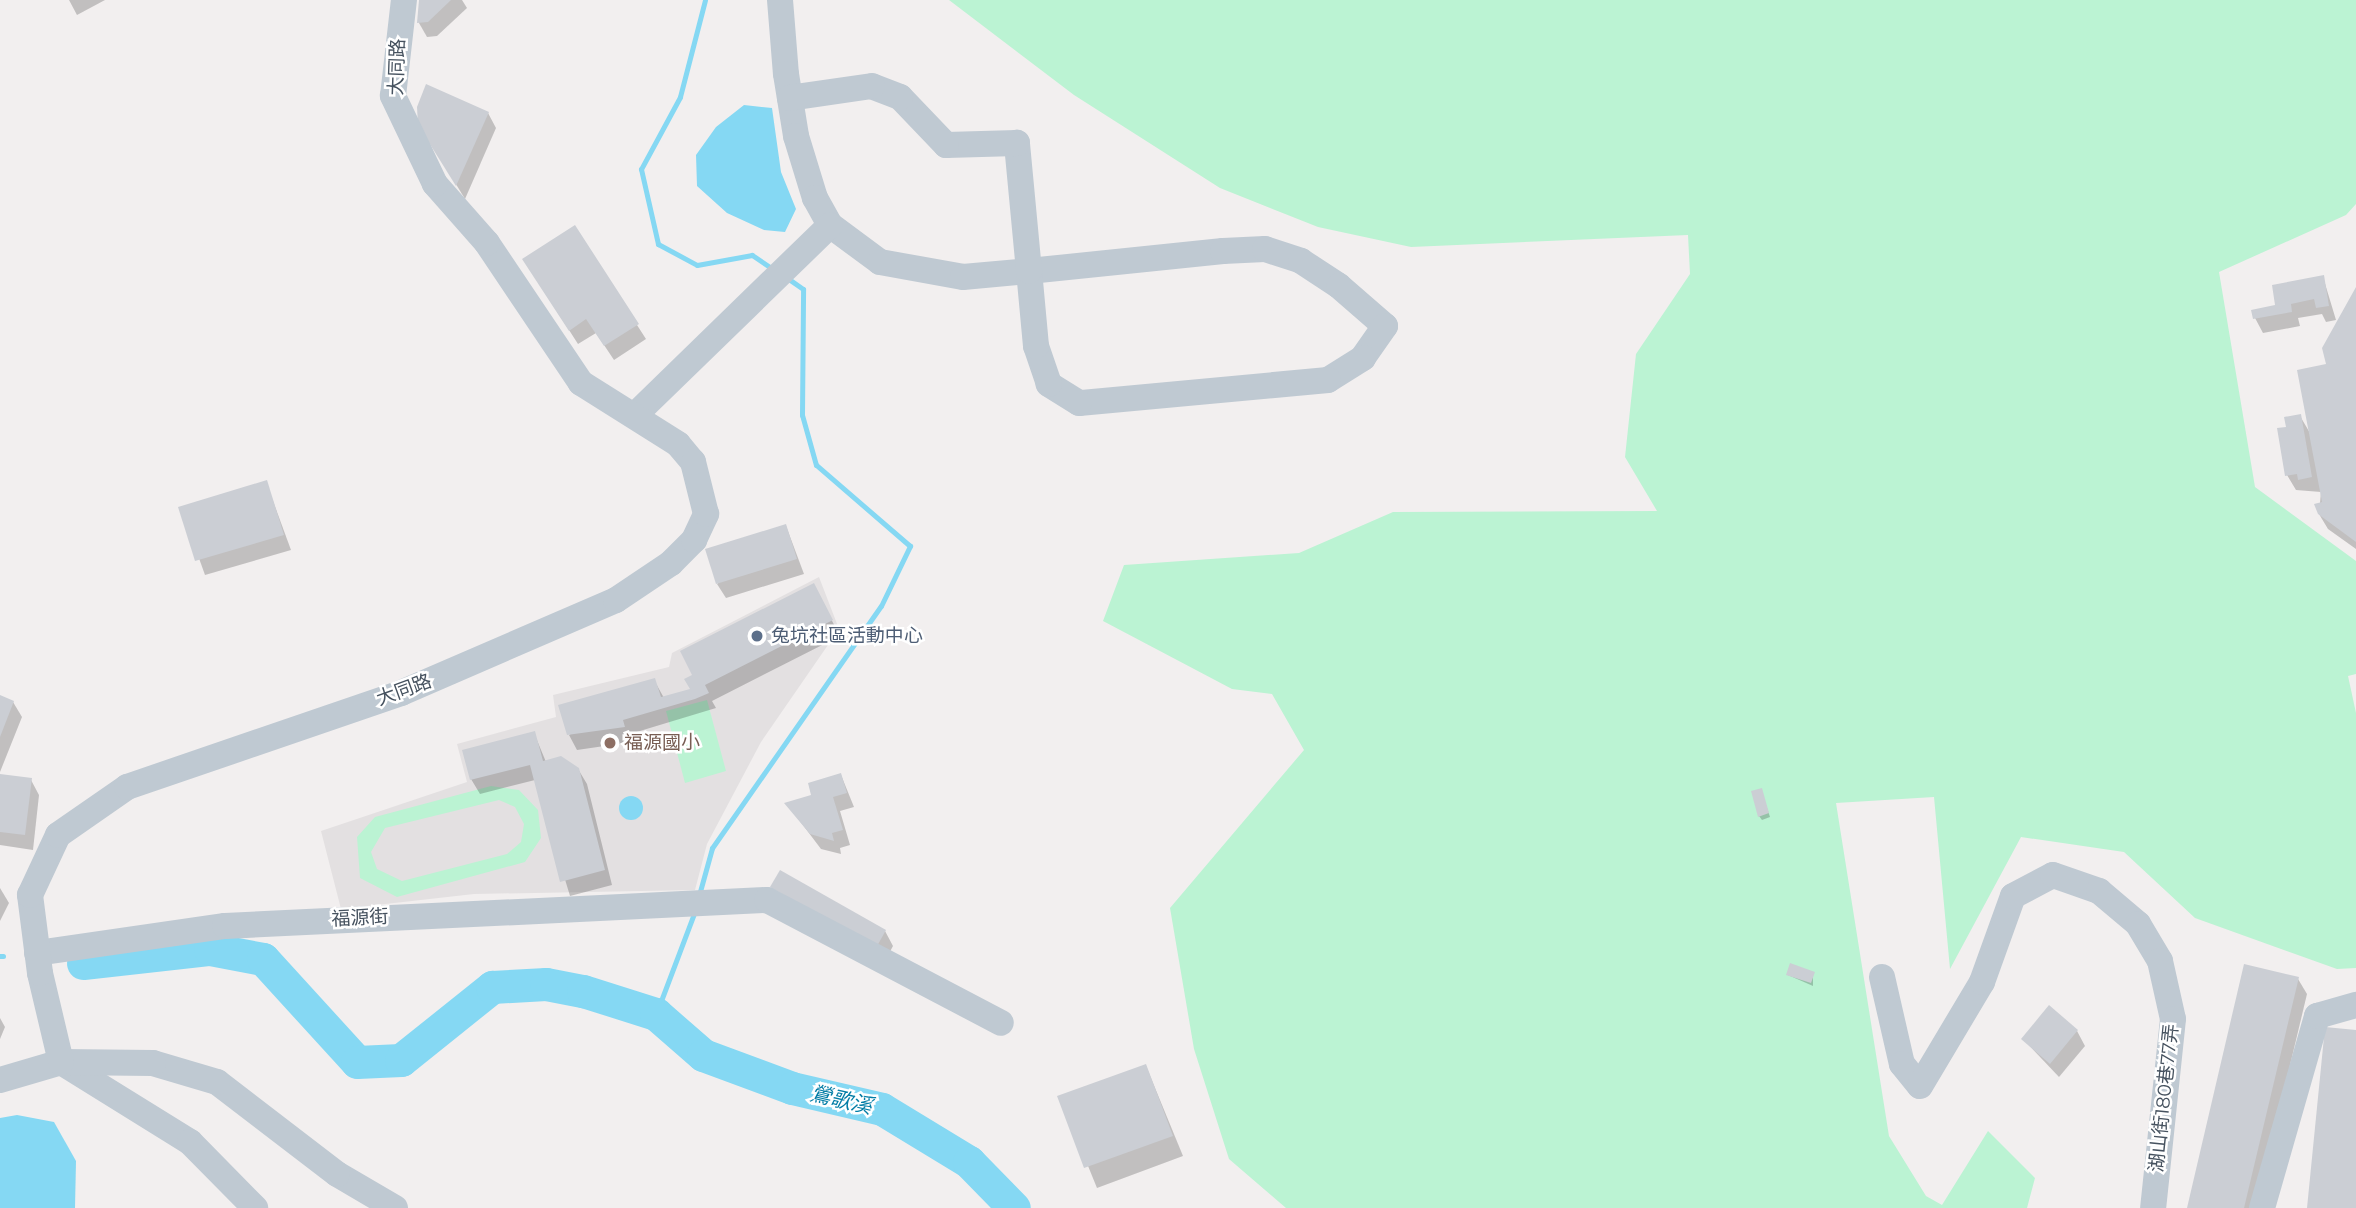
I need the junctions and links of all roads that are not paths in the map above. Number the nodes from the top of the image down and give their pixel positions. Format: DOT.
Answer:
graph roads {
  1 [pos="404,0"];
  2 [pos="780,0"];
  3 [pos="790,98"];
  4 [pos="830,225"];
  5 [pos="1029,271"];
  6 [pos="637,414"];
  7 [pos="37,953"];
  8 [pos="1882,977"];
  9 [pos="2356,1004"];
  10 [pos="1001,1023"];
  11 [pos="61,1062"];
  12 [pos="0,1080"];
  13 [pos="255,1208"];
  14 [pos="395,1208"];
  15 [pos="2153,1208"];
  16 [pos="2262,1208"];
  1 -- 6 [label="street, 大同路"];
  2 -- 3 [label="street"];
  3 -- 4 [label="street"];
  3 -- 5 [label="street"];
  4 -- 5 [label="street"];
  4 -- 6 [label="street"];
  5 -- 5 [label="street"];
  6 -- 7 [label="street, 大同路"];
  7 -- 10 [label="street, 福源街"];
  7 -- 11 [label="street, 大同路"];
  8 -- 15 [label="street, 湖山街180巷77弄"];
  9 -- 16 [label="street"];
  11 -- 12 [label="street"];
  11 -- 13 [label="street"];
  11 -- 14 [label="street"];
}
